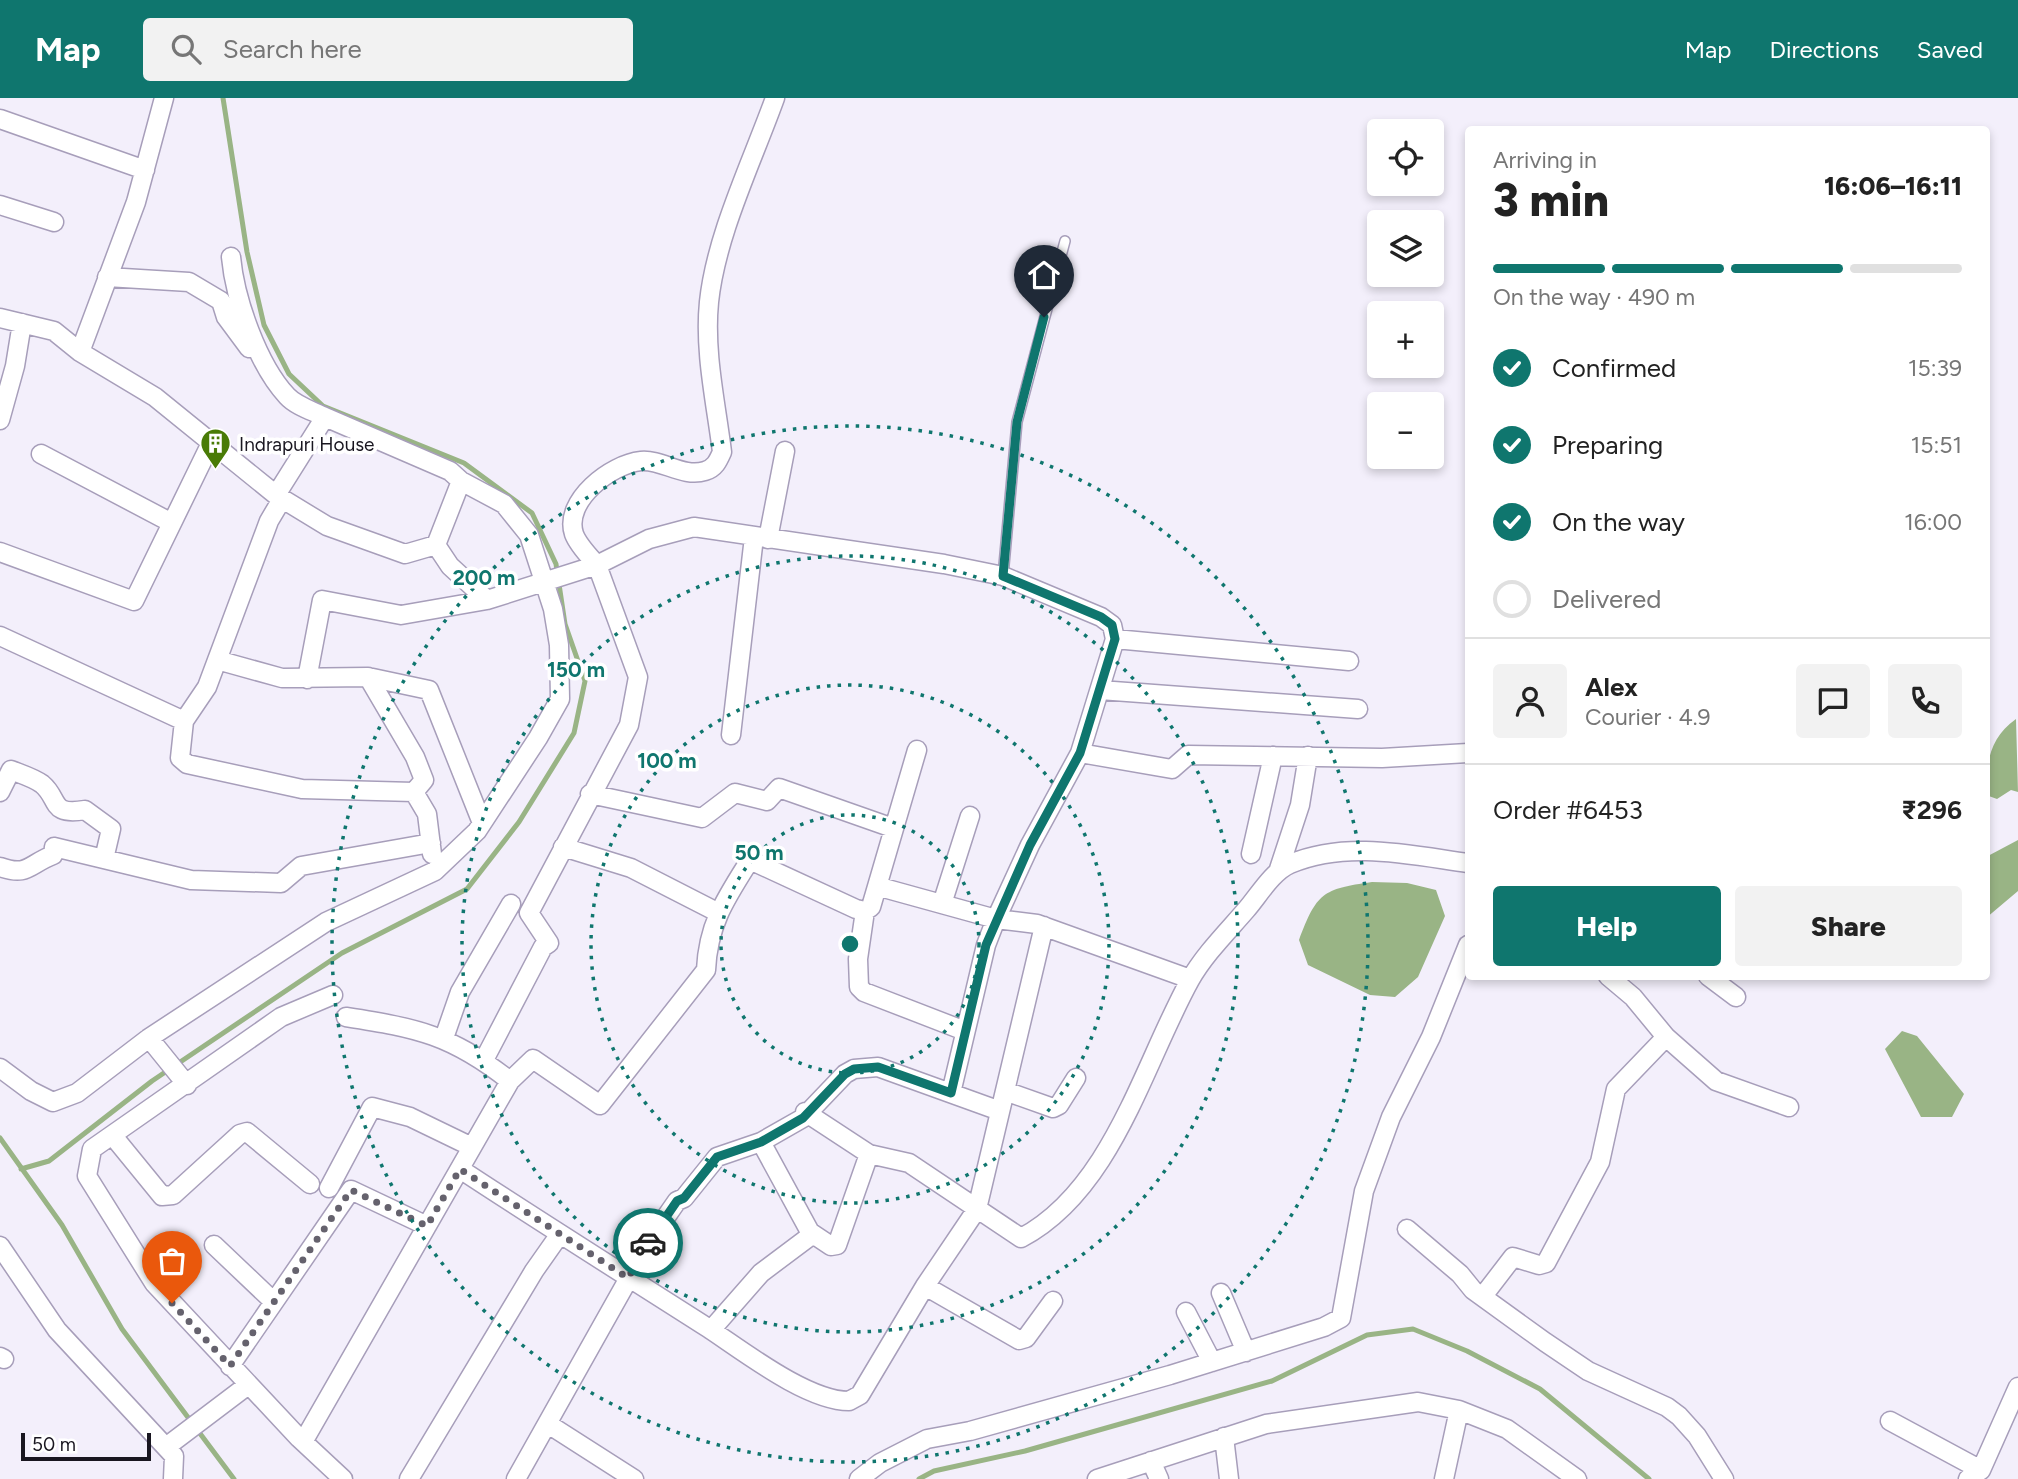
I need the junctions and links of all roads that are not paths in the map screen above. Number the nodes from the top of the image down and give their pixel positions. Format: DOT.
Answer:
graph roads {
  1 [pos="164,98"];
  2 [pos="775,98"];
  3 [pos="0,119"];
  4 [pos="145,170"];
  5 [pos="0,205"];
  6 [pos="54,222"];
  7 [pos="1065,240"];
  8 [pos="231,257"];
  9 [pos="107,278"];
  10 [pos="0,318"];
  11 [pos="22,323"];
  12 [pos="80,352"];
  13 [pos="279,400"];
  14 [pos="325,417"];
  15 [pos="0,420"];
  16 [pos="211,443"];
  17 [pos="785,451"];
  18 [pos="41,454"];
  19 [pos="461,481"];
  20 [pos="279,497"];
  21 [pos="170,522"];
  22 [pos="761,538"];
  23 [pos="436,545"];
  24 [pos="0,552"];
  25 [pos="597,565"];
  26 [pos="1003,576"];
  27 [pos="542,580"];
  28 [pos="487,600"];
  29 [pos="0,636"];
  30 [pos="1115,639"];
  31 [pos="216,660"];
  32 [pos="1349,661"];
  33 [pos="368,677"];
  34 [pos="307,679"];
  35 [pos="1100,691"];
  36 [pos="1358,709"];
  37 [pos="184,721"];
  38 [pos="731,735"];
  39 [pos="917,750"];
  40 [pos="1080,753"];
  41 [pos="1465,753"];
  42 [pos="1273,756"];
  43 [pos="1308,756"];
  44 [pos="0,792"];
  45 [pos="414,792"];
  46 [pos="590,794"];
  47 [pos="970,816"];
  48 [pos="482,823"];
  49 [pos="893,828"];
  50 [pos="431,843"];
  51 [pos="563,846"];
  52 [pos="1251,854"];
  53 [pos="104,859"];
  54 [pos="1465,863"];
  55 [pos="0,867"];
  56 [pos="435,871"];
  57 [pos="1278,872"];
  58 [pos="880,887"];
  59 [pos="511,904"];
  60 [pos="942,904"];
  61 [pos="865,911"];
  62 [pos="717,912"];
  63 [pos="996,919"];
  64 [pos="1044,926"];
  65 [pos="1465,952"];
  66 [pos="1190,979"];
  67 [pos="1714,980"];
  68 [pos="1615,981"];
  69 [pos="333,995"];
  70 [pos="1736,997"];
  71 [pos="346,1017"];
  72 [pos="965,1031"];
  73 [pos="1666,1037"];
  74 [pos="149,1038"];
  75 [pos="444,1038"];
  76 [pos="484,1060"];
  77 [pos="0,1068"];
  78 [pos="1076,1078"];
  79 [pos="183,1079"];
  80 [pos="510,1081"];
  81 [pos="1005,1091"];
  82 [pos="951,1093"];
  83 [pos="1789,1107"];
  84 [pos="1000,1111"];
  85 [pos="805,1112"];
  86 [pos="113,1136"];
  87 [pos="761,1142"];
  88 [pos="472,1147"];
  89 [pos="869,1154"];
  90 [pos="460,1169"];
  91 [pos="310,1184"];
  92 [pos="329,1188"];
  93 [pos="977,1209"];
  94 [pos="427,1226"];
  95 [pos="1407,1229"];
  96 [pos="810,1232"];
  97 [pos="560,1234"];
  98 [pos="214,1245"];
  99 [pos="0,1246"];
  100 [pos="628,1278"];
  101 [pos="925,1286"];
  102 [pos="1221,1293"];
  103 [pos="1483,1296"];
  104 [pos="1053,1301"];
  105 [pos="274,1302"];
  106 [pos="1186,1312"];
  107 [pos="710,1330"];
  108 [pos="1246,1352"];
  109 [pos="1212,1362"];
  110 [pos="230,1366"];
  111 [pos="248,1385"];
  112 [pos="2017,1392"];
  113 [pos="1459,1410"];
  114 [pos="1890,1421"];
  115 [pos="548,1424"];
  116 [pos="1224,1437"];
  117 [pos="303,1442"];
  118 [pos="166,1447"];
  119 [pos="1152,1461"];
  120 [pos="1977,1475"];
  121 [pos="173,1479"];
  122 [pos="342,1479"];
  123 [pos="409,1479"];
  124 [pos="516,1479"];
  125 [pos="634,1479"];
  126 [pos="859,1479"];
  127 [pos="1097,1479"];
  128 [pos="1159,1479"];
  129 [pos="1229,1479"];
  130 [pos="1444,1479"];
  131 [pos="1577,1479"];
  132 [pos="1724,1479"];
  1 -- 4 [label="street"];
  2 -- 25 [label="street"];
  3 -- 4 [label="street"];
  4 -- 9 [label="street"];
  5 -- 6 [label="street"];
  7 -- 26 [label="lane"];
  8 -- 14 [label="street"];
  9 -- 12 [label="street"];
  9 -- 13 [label="street"];
  10 -- 11 [label="street"];
  11 -- 12 [label="street"];
  11 -- 15 [label="street"];
  12 -- 16 [label="street"];
  14 -- 19 [label="street"];
  14 -- 20 [label="street"];
  16 -- 20 [label="street"];
  16 -- 21 [label="street"];
  17 -- 22 [label="street"];
  18 -- 21 [label="street"];
  19 -- 23 [label="street"];
  19 -- 27 [label="street"];
  20 -- 23 [label="street"];
  20 -- 31 [label="street"];
  21 -- 24 [label="street"];
  22 -- 25 [label="street"];
  22 -- 26 [label="street"];
  22 -- 38 [label="street"];
  23 -- 28 [label="street"];
  25 -- 27 [label="street"];
  25 -- 46 [label="street"];
  26 -- 30 [label="street"];
  27 -- 28 [label="street"];
  27 -- 48 [label="street"];
  28 -- 34 [label="street"];
  29 -- 37 [label="street"];
  30 -- 32 [label="street"];
  30 -- 35 [label="street"];
  31 -- 34 [label="street"];
  31 -- 37 [label="street"];
  33 -- 34 [label="street"];
  33 -- 45 [label="street"];
  33 -- 48 [label="street"];
  35 -- 36 [label="street"];
  35 -- 40 [label="street"];
  37 -- 45 [label="street"];
  39 -- 49 [label="street"];
  40 -- 42 [label="street"];
  40 -- 63 [label="street"];
  41 -- 43 [label="street"];
  42 -- 43 [label="street"];
  42 -- 52 [label="street"];
  43 -- 57 [label="street"];
  44 -- 53 [label="street"];
  45 -- 50 [label="street"];
  46 -- 49 [label="street"];
  46 -- 51 [label="street"];
  47 -- 60 [label="street"];
  48 -- 56 [label="street"];
  49 -- 58 [label="street"];
  50 -- 53 [label="street"];
  50 -- 56 [label="street"];
  51 -- 62 [label="street"];
  51 -- 76 [label="street"];
  53 -- 55 [label="street"];
  54 -- 57 [label="street"];
  56 -- 74 [label="street"];
  57 -- 66 [label="street"];
  58 -- 60 [label="street"];
  58 -- 61 [label="street"];
  59 -- 75 [label="street"];
  60 -- 63 [label="street"];
  61 -- 62 [label="street"];
  61 -- 72 [label="street"];
  62 -- 80 [label="street"];
  63 -- 64 [label="street"];
  63 -- 72 [label="street"];
  64 -- 66 [label="street"];
  64 -- 81 [label="street"];
  65 -- 108 [label="street"];
  66 -- 93 [label="street"];
  67 -- 70 [label="street"];
  68 -- 73 [label="street"];
  69 -- 79 [label="street"];
  71 -- 75 [label="street"];
  72 -- 82 [label="street"];
  73 -- 83 [label="street"];
  73 -- 103 [label="street"];
  74 -- 77 [label="street"];
  74 -- 79 [label="street"];
  75 -- 76 [label="street"];
  76 -- 80 [label="street"];
  78 -- 81 [label="street"];
  79 -- 86 [label="street"];
  80 -- 88 [label="street"];
  81 -- 84 [label="street"];
  82 -- 84 [label="street"];
  82 -- 85 [label="street"];
  84 -- 93 [label="street"];
  85 -- 87 [label="street"];
  85 -- 89 [label="street"];
  86 -- 91 [label="street"];
  86 -- 110 [label="street"];
  87 -- 96 [label="street"];
  87 -- 100 [label="street"];
  88 -- 90 [label="street"];
  88 -- 92 [label="street"];
  89 -- 93 [label="street"];
  89 -- 96 [label="street"];
  90 -- 94 [label="street"];
  90 -- 97 [label="street"];
  93 -- 101 [label="street"];
  94 -- 105 [label="street"];
  94 -- 117 [label="street"];
  95 -- 103 [label="street"];
  96 -- 107 [label="street"];
  97 -- 100 [label="street"];
  97 -- 123 [label="street"];
  98 -- 105 [label="street"];
  99 -- 118 [label="street"];
  100 -- 107 [label="street"];
  100 -- 115 [label="street"];
  101 -- 104 [label="street"];
  101 -- 107 [label="street"];
  102 -- 108 [label="street"];
  103 -- 132 [label="street"];
  105 -- 110 [label="street"];
  106 -- 109 [label="street"];
  108 -- 109 [label="street"];
  109 -- 126 [label="street"];
  110 -- 111 [label="street"];
  111 -- 117 [label="street"];
  111 -- 118 [label="street"];
  112 -- 120 [label="street"];
  113 -- 116 [label="street"];
  113 -- 130 [label="street"];
  113 -- 131 [label="street"];
  114 -- 120 [label="street"];
  115 -- 124 [label="street"];
  115 -- 125 [label="street"];
  116 -- 119 [label="street"];
  116 -- 129 [label="street"];
  117 -- 122 [label="street"];
  118 -- 121 [label="street"];
  119 -- 127 [label="street"];
  119 -- 128 [label="street"];
}
